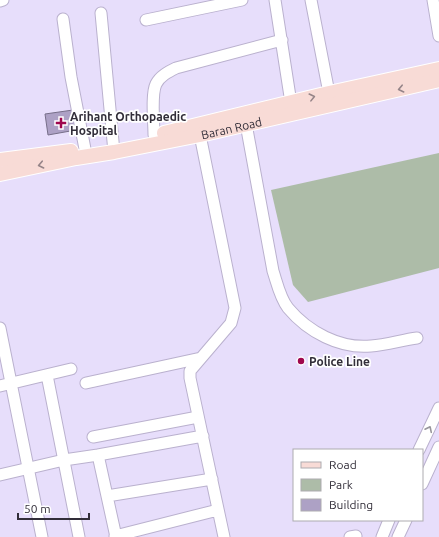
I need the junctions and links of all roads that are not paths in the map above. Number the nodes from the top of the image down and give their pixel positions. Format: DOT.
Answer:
graph roads {
  1 [pos="3,0"];
  2 [pos="242,0"];
  3 [pos="275,0"];
  4 [pos="310,0"];
  5 [pos="432,0"];
  6 [pos="0,1"];
  7 [pos="101,13"];
  8 [pos="63,19"];
  9 [pos="146,20"];
  10 [pos="439,36"];
  11 [pos="282,40"];
  12 [pos="439,69"];
  13 [pos="439,80"];
  14 [pos="329,93"];
  15 [pos="291,103"];
  16 [pos="246,124"];
  17 [pos="154,135"];
  18 [pos="200,135"];
  19 [pos="114,148"];
  20 [pos="84,149"];
  21 [pos="0,160"];
  22 [pos="0,174"];
  23 [pos="0,328"];
  24 [pos="417,338"];
  25 [pos="201,358"];
  26 [pos="71,369"];
  27 [pos="47,375"];
  28 [pos="86,383"];
  29 [pos="5,385"];
  30 [pos="439,408"];
  31 [pos="198,418"];
  32 [pos="203,436"];
  33 [pos="93,437"];
  34 [pos="439,447"];
  35 [pos="419,449"];
  36 [pos="98,455"];
  37 [pos="64,460"];
  38 [pos="28,468"];
  39 [pos="0,475"];
  40 [pos="212,479"];
  41 [pos="423,482"];
  42 [pos="106,496"];
  43 [pos="218,510"];
  44 [pos="389,521"];
  45 [pos="406,521"];
  46 [pos="116,536"];
  47 [pos="42,537"];
  48 [pos="79,537"];
  49 [pos="224,537"];
  50 [pos="382,537"];
  51 [pos="398,537"];
  1 -- 6 [label="street"];
  2 -- 9 [label="street"];
  3 -- 11 [label="street"];
  4 -- 14 [label="street"];
  5 -- 10 [label="street"];
  7 -- 19 [label="street"];
  8 -- 20 [label="street"];
  11 -- 15 [label="street"];
  11 -- 17 [label="street"];
  12 -- 14 [label="main road, Baran Road"];
  13 -- 16 [label="main road, Baran Road, one-way"];
  15 -- 14 [label="main road, Baran Road, one-way"];
  15 -- 17 [label="main road, Baran Road"];
  16 -- 18 [label="main road, Baran Road"];
  16 -- 24 [label="street"];
  17 -- 19 [label="main road, Baran Road"];
  18 -- 19 [label="main road, Baran Road"];
  18 -- 25 [label="street"];
  19 -- 20 [label="main road, Baran Road"];
  19 -- 22 [label="main road, Baran Road, one-way"];
  20 -- 21 [label="main road, Baran Road"];
  23 -- 29 [label="street"];
  25 -- 28 [label="street"];
  25 -- 31 [label="street"];
  26 -- 27 [label="street"];
  27 -- 29 [label="street"];
  27 -- 37 [label="street"];
  29 -- 38 [label="street"];
  35 -- 30 [label="street, one-way"];
  31 -- 32 [label="street"];
  31 -- 33 [label="street"];
  32 -- 36 [label="street"];
  32 -- 40 [label="street"];
  34 -- 41 [label="street"];
  36 -- 37 [label="street"];
  36 -- 42 [label="street"];
  37 -- 38 [label="street"];
  37 -- 48 [label="street"];
  38 -- 39 [label="street"];
  38 -- 47 [label="street"];
  40 -- 42 [label="street"];
  40 -- 43 [label="street"];
  42 -- 46 [label="street"];
  43 -- 46 [label="street"];
  43 -- 49 [label="street"];
  44 -- 50 [label="street"];
  45 -- 51 [label="street"];
}
